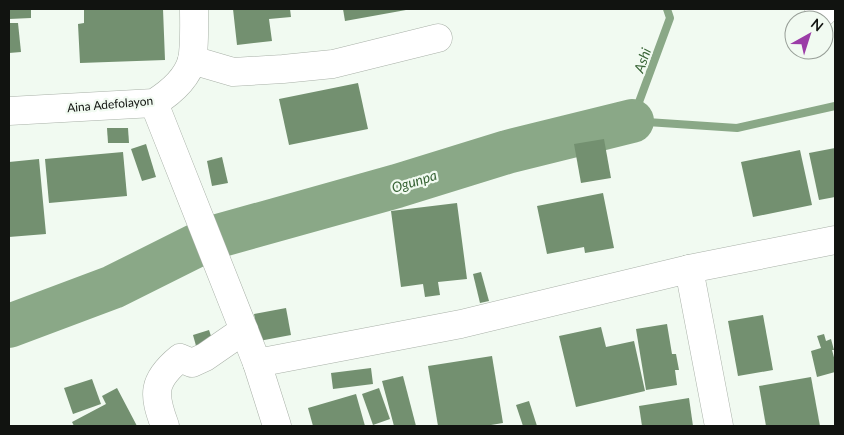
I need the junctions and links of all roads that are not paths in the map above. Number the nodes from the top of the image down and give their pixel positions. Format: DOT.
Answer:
graph roads {
  1 [pos="194,9"];
  2 [pos="438,38"];
  3 [pos="192,60"];
  4 [pos="154,103"];
  5 [pos="9,111"];
  6 [pos="835,240"];
  7 [pos="689,269"];
  8 [pos="244,330"];
  9 [pos="257,363"];
  10 [pos="165,426"];
  11 [pos="277,426"];
  12 [pos="719,426"];
  1 -- 3 [label="street"];
  2 -- 3 [label="street"];
  3 -- 4 [label="street, Aina Adefolayon"];
  4 -- 5 [label="street, Aina Adefolayon"];
  4 -- 8 [label="street"];
  6 -- 7 [label="street"];
  7 -- 9 [label="street"];
  7 -- 12 [label="street"];
  8 -- 9 [label="street"];
  8 -- 10 [label="street"];
  9 -- 11 [label="street"];
}
